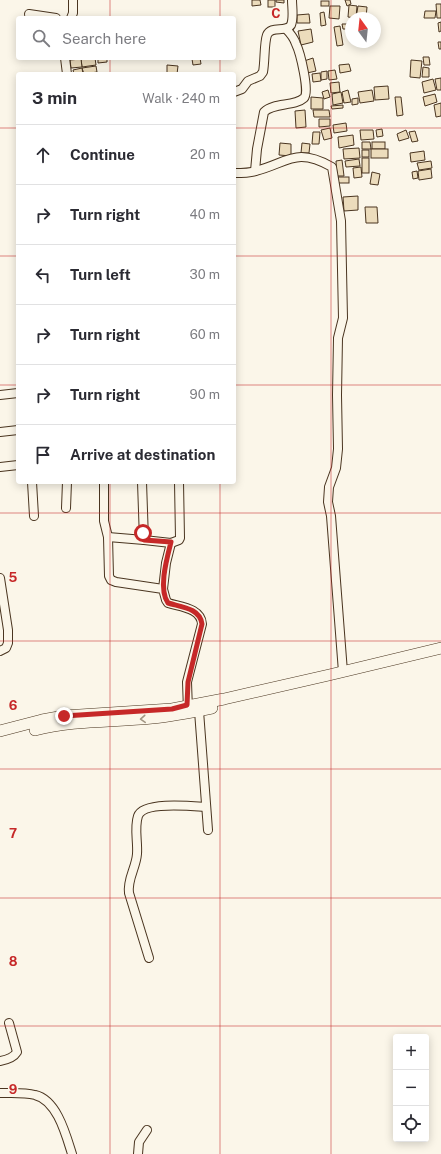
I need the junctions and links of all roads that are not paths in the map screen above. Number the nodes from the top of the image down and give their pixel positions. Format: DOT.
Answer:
graph roads {
  1 [pos="73,0"];
  2 [pos="292,0"];
  3 [pos="29,14"];
  4 [pos="42,16"];
  5 [pos="72,16"];
  6 [pos="286,28"];
  7 [pos="65,60"];
  8 [pos="67,72"];
  9 [pos="236,91"];
  10 [pos="255,171"];
  11 [pos="236,173"];
  12 [pos="16,393"];
  13 [pos="0,395"];
  14 [pos="16,430"];
  15 [pos="0,432"];
  16 [pos="16,465"];
  17 [pos="0,467"];
  18 [pos="32,484"];
  19 [pos="67,484"];
  20 [pos="104,484"];
  21 [pos="142,484"];
  22 [pos="179,484"];
  23 [pos="66,508"];
  24 [pos="34,516"];
  25 [pos="108,537"];
  26 [pos="144,540"];
  27 [pos="171,542"];
  28 [pos="0,578"];
  29 [pos="163,590"];
  30 [pos="441,648"];
  31 [pos="0,651"];
  32 [pos="441,655"];
  33 [pos="409,659"];
  34 [pos="343,672"];
  35 [pos="192,710"];
  36 [pos="0,731"];
  37 [pos="0,739"];
  38 [pos="206,807"];
  39 [pos="208,830"];
  40 [pos="149,958"];
  41 [pos="9,1023"];
  42 [pos="0,1061"];
  43 [pos="0,1093"];
  44 [pos="147,1130"];
  45 [pos="72,1154"];
  46 [pos="138,1154"];
  1 -- 5 [label="street"];
  2 -- 6 [label="street"];
  3 -- 4 [label="street"];
  6 -- 9 [label="street"];
  6 -- 10 [label="street"];
  7 -- 8 [label="street"];
  10 -- 11 [label="street"];
  10 -- 34 [label="street"];
  12 -- 13 [label="street"];
  14 -- 15 [label="street"];
  16 -- 17 [label="street"];
  18 -- 24 [label="street"];
  19 -- 23 [label="street"];
  20 -- 25 [label="street"];
  21 -- 26 [label="street"];
  22 -- 27 [label="street"];
  25 -- 26 [label="street"];
  25 -- 29 [label="street"];
  26 -- 27 [label="street"];
  27 -- 29 [label="street"];
  28 -- 31 [label="street"];
  29 -- 35 [label="street"];
  30 -- 33 [label="street"];
  32 -- 33 [label="street"];
  33 -- 34 [label="street"];
  33 -- 35 [label="street"];
  34 -- 35 [label="street"];
  35 -- 36 [label="street"];
  35 -- 37 [label="street, one-way"];
  35 -- 38 [label="street"];
  38 -- 39 [label="street"];
  38 -- 40 [label="street"];
  41 -- 42 [label="street"];
  43 -- 45 [label="street"];
  44 -- 46 [label="street"];
}
